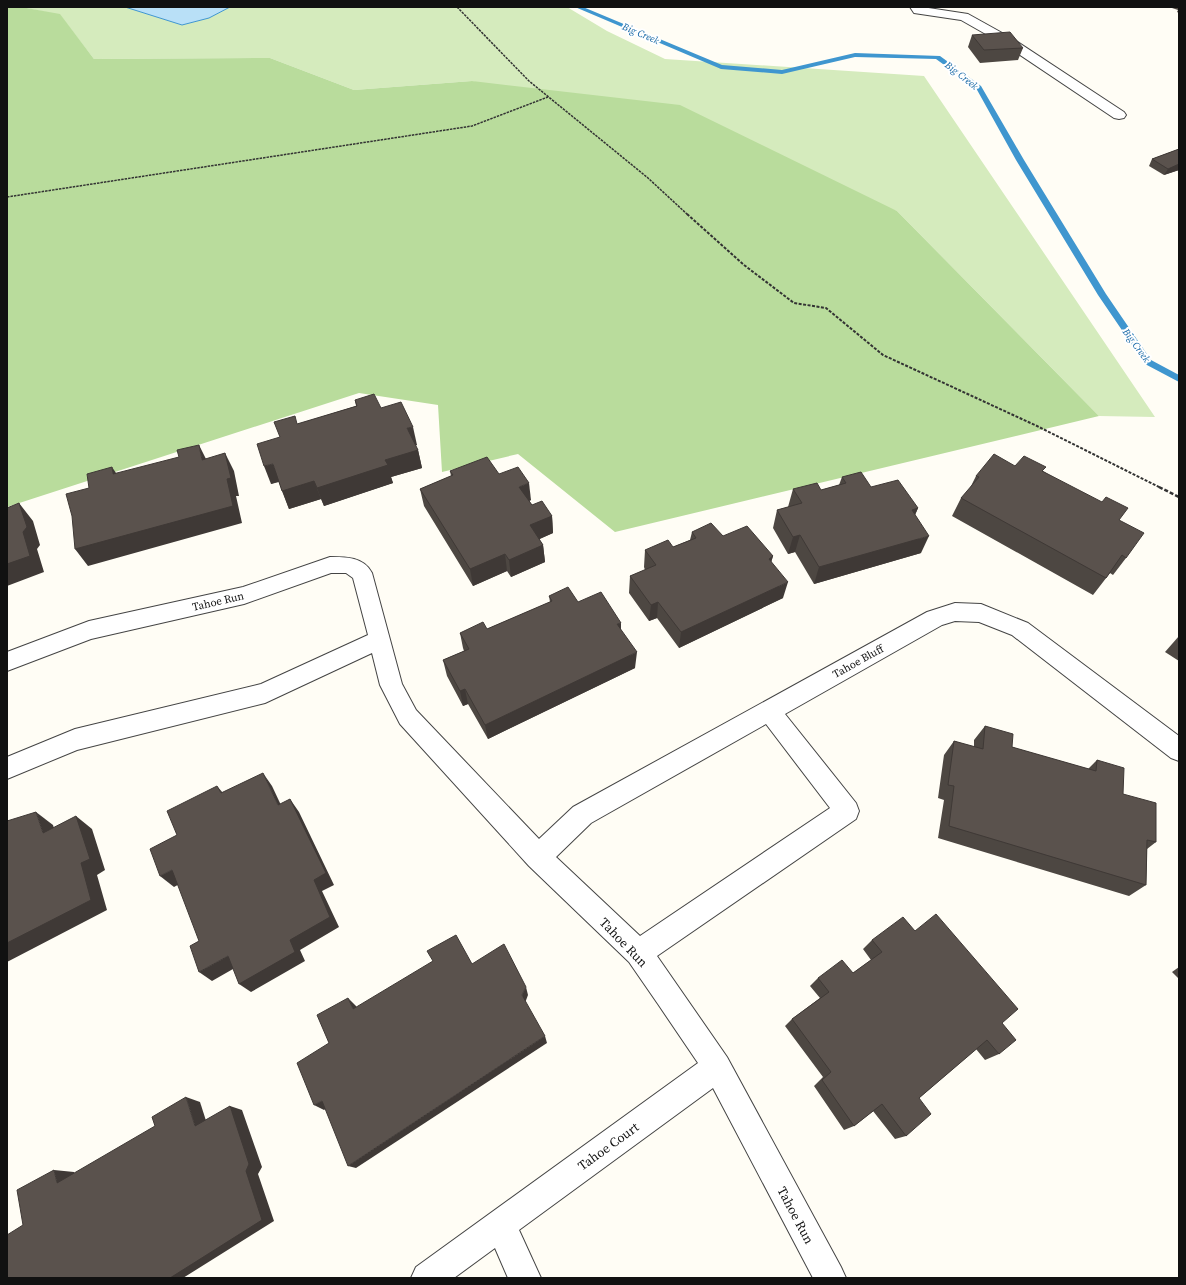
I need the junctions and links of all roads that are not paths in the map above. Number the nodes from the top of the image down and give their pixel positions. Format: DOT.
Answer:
graph roads {
  1 [pos="917,9"];
  2 [pos="1119,116"];
  3 [pos="380,639"];
  4 [pos="7,662"];
  5 [pos="769,711"];
  6 [pos="1179,750"];
  7 [pos="7,768"];
  8 [pos="538,857"];
  9 [pos="638,953"];
  10 [pos="717,1068"];
  11 [pos="500,1225"];
  12 [pos="427,1278"];
  13 [pos="525,1278"];
  14 [pos="830,1278"];
  1 -- 2 [label="street"];
  3 -- 4 [label="street, Tahoe Run"];
  3 -- 7 [label="street"];
  3 -- 8 [label="street, Tahoe Run"];
  5 -- 6 [label="street, Tahoe Bluff"];
  5 -- 8 [label="street, Tahoe Bluff"];
  5 -- 9 [label="street"];
  8 -- 9 [label="street, Tahoe Run"];
  9 -- 10 [label="street, Tahoe Run"];
  10 -- 11 [label="street, Tahoe Court"];
  10 -- 14 [label="street, Tahoe Run"];
  11 -- 12 [label="street, Tahoe Court"];
  11 -- 13 [label="street"];
}
